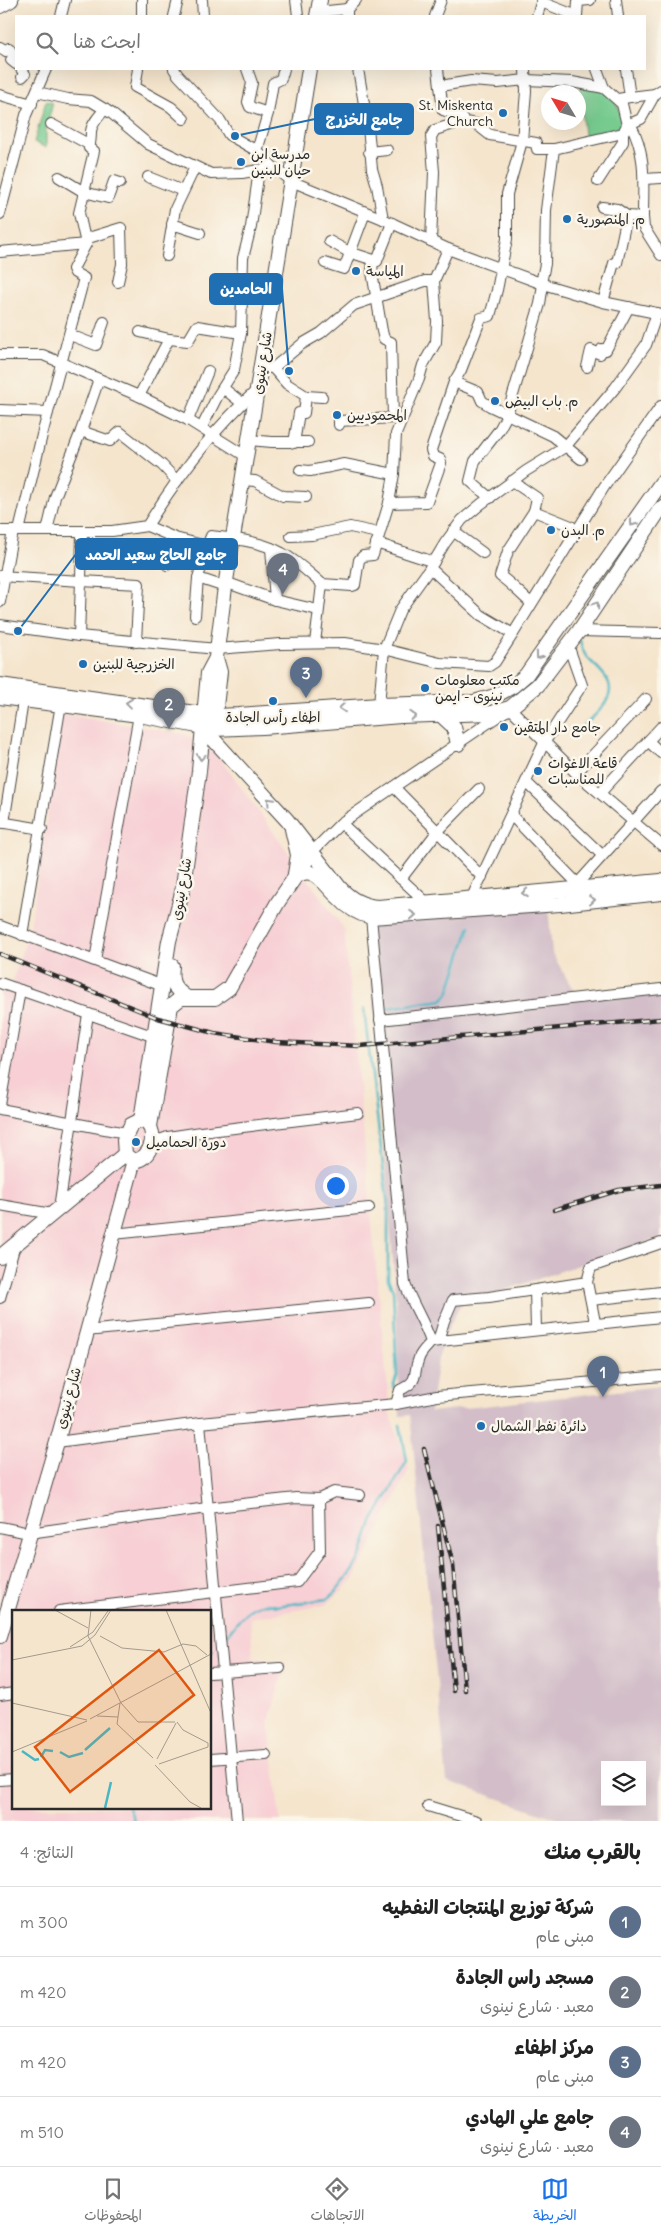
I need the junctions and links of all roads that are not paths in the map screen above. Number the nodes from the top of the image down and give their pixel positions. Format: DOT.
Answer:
graph roads {
  1 [pos="10,0"];
  2 [pos="142,0"];
  3 [pos="178,0"];
  4 [pos="202,0"];
  5 [pos="296,0"];
  6 [pos="356,0"];
  7 [pos="441,0"];
  8 [pos="590,0"];
  9 [pos="616,0"];
  10 [pos="63,1"];
  11 [pos="542,1"];
  12 [pos="0,6"];
  13 [pos="319,10"];
  14 [pos="347,13"];
  15 [pos="61,15"];
  16 [pos="142,15"];
  17 [pos="174,15"];
  18 [pos="202,15"];
  19 [pos="298,15"];
  20 [pos="435,15"];
  21 [pos="537,15"];
  22 [pos="575,15"];
  23 [pos="577,15"];
  24 [pos="618,15"];
  25 [pos="0,47"];
  26 [pos="15,63"];
  27 [pos="46,70"];
  28 [pos="138,70"];
  29 [pos="175,70"];
  30 [pos="247,70"];
  31 [pos="285,70"];
  32 [pos="309,70"];
  33 [pos="358,70"];
  34 [pos="438,70"];
  35 [pos="525,70"];
  36 [pos="597,70"];
  37 [pos="626,70"];
  38 [pos="526,80"];
  39 [pos="440,86"];
  40 [pos="604,88"];
  41 [pos="37,92"];
  42 [pos="658,92"];
  43 [pos="0,95"];
  44 [pos="630,97"];
  45 [pos="618,99"];
  46 [pos="32,104"];
  47 [pos="104,109"];
  48 [pos="268,113"];
  49 [pos="455,114"];
  50 [pos="184,119"];
  51 [pos="51,124"];
  52 [pos="625,129"];
  53 [pos="522,140"];
  54 [pos="90,145"];
  55 [pos="554,149"];
  56 [pos="387,150"];
  57 [pos="257,151"];
  58 [pos="369,152"];
  59 [pos="195,167"];
  60 [pos="273,167"];
  61 [pos="259,170"];
  62 [pos="148,177"];
  63 [pos="59,178"];
  64 [pos="661,178"];
  65 [pos="644,179"];
  66 [pos="292,181"];
  67 [pos="598,182"];
  68 [pos="120,183"];
  69 [pos="183,191"];
  70 [pos="84,192"];
  71 [pos="602,207"];
  72 [pos="365,213"];
  73 [pos="0,214"];
  74 [pos="627,216"];
  75 [pos="643,217"];
  76 [pos="387,221"];
  77 [pos="172,224"];
  78 [pos="200,233"];
  79 [pos="329,241"];
  80 [pos="431,241"];
  81 [pos="85,242"];
  82 [pos="448,249"];
  83 [pos="0,252"];
  84 [pos="349,252"];
  85 [pos="661,255"];
  86 [pos="167,256"];
  87 [pos="377,261"];
  88 [pos="325,263"];
  89 [pos="502,269"];
  90 [pos="434,281"];
  91 [pos="118,282"];
  92 [pos="542,283"];
  93 [pos="378,296"];
  94 [pos="603,302"];
  95 [pos="629,307"];
  96 [pos="659,313"];
  97 [pos="104,322"];
  98 [pos="140,332"];
  99 [pos="242,333"];
  100 [pos="70,335"];
  101 [pos="169,339"];
  102 [pos="0,355"];
  103 [pos="62,363"];
  104 [pos="267,367"];
  105 [pos="587,367"];
  106 [pos="208,371"];
  107 [pos="99,379"];
  108 [pos="454,382"];
  109 [pos="223,388"];
  110 [pos="257,390"];
  111 [pos="139,396"];
  112 [pos="306,396"];
  113 [pos="322,397"];
  114 [pos="242,403"];
  115 [pos="661,406"];
  116 [pos="0,410"];
  117 [pos="48,412"];
  118 [pos="507,415"];
  119 [pos="188,420"];
  120 [pos="338,426"];
  121 [pos="202,427"];
  122 [pos="81,431"];
  123 [pos="212,435"];
  124 [pos="249,440"];
  125 [pos="308,442"];
  126 [pos="294,443"];
  127 [pos="565,447"];
  128 [pos="247,457"];
  129 [pos="581,459"];
  130 [pos="300,470"];
  131 [pos="394,474"];
  132 [pos="243,480"];
  133 [pos="177,481"];
  134 [pos="512,481"];
  135 [pos="661,483"];
  136 [pos="306,498"];
  137 [pos="490,498"];
  138 [pos="389,503"];
  139 [pos="661,508"];
  140 [pos="534,511"];
  141 [pos="147,526"];
  142 [pos="0,531"];
  143 [pos="16,531"];
  144 [pos="47,531"];
  145 [pos="82,531"];
  146 [pos="453,531"];
  147 [pos="576,532"];
  148 [pos="291,536"];
  149 [pos="175,538"];
  150 [pos="377,538"];
  151 [pos="233,539"];
  152 [pos="207,546"];
  153 [pos="271,548"];
  154 [pos="483,553"];
  155 [pos="167,565"];
  156 [pos="432,565"];
  157 [pos="2,576"];
  158 [pos="198,578"];
  159 [pos="81,581"];
  160 [pos="322,584"];
  161 [pos="225,585"];
  162 [pos="274,600"];
  163 [pos="0,602"];
  164 [pos="531,603"];
  165 [pos="318,610"];
  166 [pos="196,616"];
  167 [pos="0,625"];
  168 [pos="579,631"];
  169 [pos="661,633"];
  170 [pos="513,634"];
  171 [pos="79,636"];
  172 [pos="136,642"];
  173 [pos="315,643"];
  174 [pos="568,645"];
  175 [pos="384,649"];
  176 [pos="216,654"];
  177 [pos="0,685"];
  178 [pos="219,690"];
  179 [pos="0,697"];
  180 [pos="646,699"];
  181 [pos="23,700"];
  182 [pos="61,704"];
  183 [pos="379,705"];
  184 [pos="510,708"];
  185 [pos="139,715"];
  186 [pos="239,715"];
  187 [pos="442,715"];
  188 [pos="296,718"];
  189 [pos="209,722"];
  190 [pos="661,727"];
  191 [pos="648,742"];
  192 [pos="544,743"];
  193 [pos="458,744"];
  194 [pos="661,753"];
  195 [pos="576,773"];
  196 [pos="526,782"];
  197 [pos="394,787"];
  198 [pos="479,789"];
  199 [pos="661,791"];
  200 [pos="600,793"];
  201 [pos="511,815"];
  202 [pos="287,820"];
  203 [pos="2,822"];
  204 [pos="633,822"];
  205 [pos="341,823"];
  206 [pos="42,828"];
  207 [pos="437,832"];
  208 [pos="659,841"];
  209 [pos="313,851"];
  210 [pos="602,855"];
  211 [pos="482,877"];
  212 [pos="294,878"];
  213 [pos="400,879"];
  214 [pos="661,881"];
  215 [pos="574,887"];
  216 [pos="661,893"];
  217 [pos="472,897"];
  218 [pos="426,902"];
  219 [pos="560,904"];
  220 [pos="353,905"];
  221 [pos="371,917"];
  222 [pos="0,926"];
  223 [pos="173,931"];
  224 [pos="22,935"];
  225 [pos="95,960"];
  226 [pos="0,983"];
  227 [pos="163,986"];
  228 [pos="661,989"];
  229 [pos="20,990"];
  230 [pos="186,997"];
  231 [pos="88,1014"];
  232 [pos="380,1020"];
  233 [pos="155,1037"];
  234 [pos="0,1105"];
  235 [pos="0,1109"];
  236 [pos="358,1114"];
  237 [pos="70,1122"];
  238 [pos="145,1123"];
  239 [pos="126,1134"];
  240 [pos="151,1143"];
  241 [pos="130,1157"];
  242 [pos="0,1205"];
  243 [pos="369,1208"];
  244 [pos="56,1211"];
  245 [pos="113,1234"];
  246 [pos="661,1243"];
  247 [pos="15,1245"];
  248 [pos="0,1257"];
  249 [pos="587,1282"];
  250 [pos="535,1290"];
  251 [pos="661,1292"];
  252 [pos="0,1298"];
  253 [pos="591,1300"];
  254 [pos="369,1303"];
  255 [pos="661,1316"];
  256 [pos="595,1322"];
  257 [pos="536,1329"];
  258 [pos="86,1331"];
  259 [pos="434,1342"];
  260 [pos="661,1376"];
  261 [pos="396,1404"];
  262 [pos="200,1423"];
  263 [pos="57,1442"];
  264 [pos="360,1495"];
  265 [pos="319,1499"];
  266 [pos="207,1508"];
  267 [pos="0,1527"];
  268 [pos="29,1533"];
  269 [pos="216,1590"];
  270 [pos="66,1610"];
  271 [pos="6,1617"];
  272 [pos="0,1636"];
  273 [pos="280,1668"];
  274 [pos="224,1672"];
  275 [pos="211,1673"];
  276 [pos="266,1754"];
  277 [pos="231,1757"];
  278 [pos="211,1759"];
  279 [pos="428,1806"];
  280 [pos="238,1821"];
  281 [pos="477,1821"];
  1 -- 12 [label="main road"];
  2 -- 16 [label="street"];
  3 -- 17 [label="street"];
  4 -- 18 [label="street"];
  5 -- 19 [label="street"];
  6 -- 14 [label="street"];
  7 -- 20 [label="street"];
  8 -- 23 [label="street"];
  9 -- 24 [label="street"];
  10 -- 15 [label="street"];
  11 -- 21 [label="street"];
  11 -- 22 [label="street"];
  13 -- 14 [label="street"];
  25 -- 26 [label="street"];
  27 -- 41 [label="street"];
  28 -- 50 [label="street"];
  29 -- 57 [label="street"];
  30 -- 48 [label="street"];
  31 -- 48 [label="street"];
  32 -- 66 [label="main road, شارع نينوى"];
  33 -- 58 [label="street"];
  34 -- 39 [label="street"];
  35 -- 38 [label="street"];
  36 -- 40 [label="street"];
  37 -- 44 [label="street"];
  38 -- 39 [label="street"];
  38 -- 40 [label="street"];
  38 -- 53 [label="street"];
  39 -- 49 [label="street"];
  40 -- 45 [label="street"];
  41 -- 46 [label="street"];
  41 -- 47 [label="street"];
  42 -- 44 [label="street"];
  42 -- 52 [label="street"];
  43 -- 46 [label="street"];
  44 -- 45 [label="street"];
  45 -- 52 [label="street"];
  46 -- 73 [label="street"];
  47 -- 54 [label="street"];
  47 -- 59 [label="street"];
  48 -- 57 [label="street"];
  49 -- 53 [label="street"];
  49 -- 80 [label="street"];
  51 -- 54 [label="street"];
  52 -- 55 [label="street"];
  52 -- 65 [label="street"];
  52 -- 67 [label="street"];
  53 -- 55 [label="street"];
  53 -- 89 [label="street"];
  54 -- 70 [label="street"];
  55 -- 92 [label="street"];
  56 -- 58 [label="street"];
  57 -- 60 [label="street"];
  58 -- 76 [label="street"];
  59 -- 61 [label="street"];
  59 -- 69 [label="street"];
  60 -- 61 [label="street"];
  60 -- 66 [label="street"];
  61 -- 99 [label="street"];
  62 -- 69 [label="street"];
  63 -- 70 [label="street"];
  64 -- 65 [label="street"];
  65 -- 75 [label="street"];
  66 -- 72 [label="street"];
  66 -- 104 [label="main road, شارع نينوى"];
  68 -- 70 [label="street"];
  69 -- 77 [label="street"];
  70 -- 81 [label="street"];
  71 -- 74 [label="street"];
  72 -- 76 [label="street"];
  72 -- 84 [label="street"];
  74 -- 75 [label="street"];
  74 -- 94 [label="street"];
  75 -- 85 [label="street"];
  76 -- 80 [label="street"];
  76 -- 87 [label="street"];
  77 -- 78 [label="street"];
  77 -- 86 [label="street"];
  79 -- 84 [label="street"];
  80 -- 82 [label="street"];
  81 -- 83 [label="street"];
  81 -- 91 [label="street"];
  81 -- 100 [label="street"];
  82 -- 89 [label="street"];
  82 -- 90 [label="street"];
  84 -- 87 [label="street"];
  84 -- 88 [label="street"];
  87 -- 93 [label="street"];
  89 -- 92 [label="street"];
  89 -- 108 [label="street"];
  90 -- 93 [label="street"];
  90 -- 131 [label="street"];
  92 -- 94 [label="street"];
  92 -- 118 [label="street"];
  93 -- 104 [label="street"];
  93 -- 120 [label="street"];
  94 -- 95 [label="street"];
  95 -- 96 [label="street"];
  95 -- 105 [label="street"];
  96 -- 127 [label="street"];
  97 -- 100 [label="street"];
  98 -- 101 [label="street"];
  99 -- 101 [label="street"];
  99 -- 109 [label="street"];
  100 -- 103 [label="street"];
  101 -- 111 [label="street"];
  102 -- 103 [label="street"];
  103 -- 107 [label="street"];
  103 -- 117 [label="street"];
  104 -- 110 [label="main road, شارع نينوى"];
  104 -- 112 [label="street"];
  106 -- 119 [label="street"];
  107 -- 111 [label="street"];
  107 -- 122 [label="street"];
  108 -- 118 [label="street"];
  108 -- 138 [label="street"];
  109 -- 114 [label="street"];
  109 -- 121 [label="street"];
  110 -- 114 [label="street"];
  110 -- 124 [label="main road, شارع نينوى"];
  111 -- 119 [label="street"];
  112 -- 113 [label="street"];
  112 -- 126 [label="street"];
  114 -- 123 [label="street"];
  115 -- 147 [label="street"];
  116 -- 117 [label="street"];
  117 -- 143 [label="street"];
  118 -- 127 [label="street"];
  118 -- 137 [label="street"];
  119 -- 121 [label="street"];
  121 -- 123 [label="street"];
  122 -- 133 [label="street"];
  122 -- 144 [label="street"];
  123 -- 128 [label="street"];
  123 -- 133 [label="street"];
  124 -- 126 [label="street"];
  124 -- 128 [label="main road, شارع نينوى"];
  125 -- 126 [label="street"];
  127 -- 129 [label="street"];
  127 -- 134 [label="street"];
  128 -- 132 [label="main road, شارع نينوى"];
  130 -- 131 [label="street"];
  131 -- 138 [label="street"];
  132 -- 136 [label="street"];
  132 -- 151 [label="main road, شارع نينوى"];
  133 -- 141 [label="street"];
  134 -- 137 [label="street"];
  134 -- 140 [label="street"];
  135 -- 183 [label="main road, one-way"];
  137 -- 146 [label="street"];
  138 -- 150 [label="street"];
  168 -- 139 [label="main road, one-way"];
  140 -- 147 [label="street"];
  140 -- 164 [label="street"];
  141 -- 145 [label="street"];
  141 -- 149 [label="street"];
  142 -- 143 [label="street"];
  143 -- 144 [label="street"];
  143 -- 157 [label="street"];
  144 -- 145 [label="street"];
  145 -- 159 [label="street"];
  146 -- 154 [label="street"];
  146 -- 156 [label="street"];
  147 -- 164 [label="street"];
  148 -- 150 [label="street"];
  149 -- 152 [label="street"];
  149 -- 155 [label="street"];
  150 -- 156 [label="street"];
  150 -- 160 [label="street"];
  151 -- 152 [label="street"];
  151 -- 153 [label="street"];
  151 -- 161 [label="main road, شارع نينوى"];
  152 -- 158 [label="street"];
  153 -- 160 [label="street"];
  153 -- 162 [label="street"];
  156 -- 170 [label="street"];
  156 -- 175 [label="street"];
  157 -- 159 [label="street"];
  157 -- 163 [label="street"];
  158 -- 161 [label="street"];
  158 -- 166 [label="street"];
  159 -- 171 [label="street"];
  159 -- 172 [label="street"];
  160 -- 165 [label="street"];
  161 -- 162 [label="street"];
  161 -- 176 [label="main road, شارع نينوى"];
  162 -- 165 [label="street"];
  164 -- 170 [label="street"];
  165 -- 173 [label="street"];
  167 -- 171 [label="street"];
  168 -- 169 [label="street"];
  168 -- 174 [label="main road"];
  170 -- 175 [label="street"];
  171 -- 172 [label="street"];
  172 -- 176 [label="street"];
  173 -- 175 [label="street"];
  173 -- 176 [label="street"];
  174 -- 184 [label="main road"];
  174 -- 192 [label="street"];
  175 -- 183 [label="street"];
  176 -- 178 [label="main road, شارع نينوى"];
  176 -- 189 [label="main road, شارع نينوى"];
  189 -- 177 [label="main road, one-way"];
  178 -- 186 [label="main road"];
  178 -- 189 [label="main road, شارع نينوى"];
  179 -- 181 [label="main road"];
  180 -- 195 [label="street"];
  181 -- 182 [label="main road"];
  181 -- 203 [label="street"];
  182 -- 185 [label="main road"];
  182 -- 206 [label="street"];
  183 -- 188 [label="main road, one-way"];
  184 -- 187 [label="main road"];
  184 -- 192 [label="street"];
  184 -- 193 [label="street"];
  185 -- 189 [label="main road"];
  185 -- 225 [label="street"];
  186 -- 188 [label="main road"];
  186 -- 189 [label="main road"];
  188 -- 187 [label="main road, one-way"];
  187 -- 193 [label="main road"];
  188 -- 189 [label="main road"];
  202 -- 189 [label="main road, one-way"];
  189 -- 223 [label="main road, شارع نينوى, one-way"];
  190 -- 191 [label="street"];
  191 -- 194 [label="street"];
  191 -- 200 [label="street"];
  192 -- 195 [label="street"];
  192 -- 196 [label="street"];
  193 -- 197 [label="street"];
  195 -- 200 [label="street"];
  196 -- 201 [label="street"];
  196 -- 210 [label="street"];
  197 -- 205 [label="street"];
  197 -- 207 [label="street"];
  198 -- 207 [label="street"];
  199 -- 204 [label="street"];
  200 -- 204 [label="street"];
  201 -- 211 [label="street"];
  201 -- 215 [label="street"];
  202 -- 209 [label="main road"];
  202 -- 212 [label="main road"];
  203 -- 206 [label="street"];
  204 -- 208 [label="street"];
  204 -- 210 [label="street"];
  205 -- 209 [label="street"];
  205 -- 213 [label="street"];
  206 -- 224 [label="street"];
  207 -- 211 [label="street"];
  207 -- 213 [label="street"];
  209 -- 212 [label="main road"];
  209 -- 220 [label="main road"];
  210 -- 215 [label="street"];
  211 -- 217 [label="street"];
  212 -- 220 [label="main road"];
  212 -- 230 [label="main road"];
  213 -- 218 [label="street"];
  214 -- 215 [label="main road"];
  215 -- 217 [label="main road, one-way"];
  215 -- 219 [label="street"];
  219 -- 216 [label="main road, one-way"];
  217 -- 218 [label="main road"];
  218 -- 220 [label="main road"];
  221 -- 219 [label="main road, one-way"];
  220 -- 221 [label="main road"];
  221 -- 232 [label="street"];
  222 -- 224 [label="street"];
  223 -- 227 [label="main road, شارع نينوى"];
  223 -- 230 [label="main road"];
  224 -- 225 [label="street"];
  225 -- 227 [label="street"];
  226 -- 229 [label="street"];
  227 -- 233 [label="main road, شارع نينوى"];
  228 -- 232 [label="street"];
  229 -- 231 [label="street"];
  229 -- 234 [label="street"];
  230 -- 238 [label="main road"];
  231 -- 233 [label="street"];
  231 -- 237 [label="street"];
  232 -- 259 [label="street"];
  233 -- 238 [label="main road, شارع نينوى"];
  235 -- 237 [label="street"];
  236 -- 240 [label="street"];
  237 -- 239 [label="street"];
  237 -- 244 [label="street"];
  238 -- 239 [label="main road"];
  238 -- 240 [label="main road"];
  239 -- 241 [label="main road"];
  240 -- 241 [label="main road"];
  241 -- 244 [label="main road"];
  241 -- 245 [label="main road, شارع نينوى"];
  242 -- 244 [label="street"];
  243 -- 245 [label="street"];
  244 -- 247 [label="main road"];
  245 -- 258 [label="main road, شارع نينوى"];
  246 -- 249 [label="street"];
  247 -- 248 [label="main road"];
  247 -- 252 [label="street"];
  249 -- 250 [label="street"];
  249 -- 253 [label="street"];
  250 -- 257 [label="street"];
  250 -- 259 [label="street"];
  251 -- 253 [label="street"];
  253 -- 256 [label="street"];
  254 -- 258 [label="street"];
  255 -- 256 [label="street"];
  256 -- 257 [label="street"];
  257 -- 259 [label="street"];
  258 -- 263 [label="main road, شارع نينوى"];
  259 -- 261 [label="street"];
  260 -- 261 [label="street"];
  261 -- 262 [label="street"];
  262 -- 263 [label="street"];
  262 -- 266 [label="street"];
  263 -- 268 [label="main road, شارع نينوى"];
  264 -- 265 [label="street"];
  265 -- 266 [label="street"];
  265 -- 269 [label="street"];
  266 -- 268 [label="street"];
  266 -- 269 [label="street"];
  267 -- 268 [label="street"];
  268 -- 271 [label="main road, شارع نينوى"];
  269 -- 270 [label="street"];
  269 -- 274 [label="street"];
  271 -- 272 [label="main road, شارع نينوى"];
  273 -- 274 [label="street"];
  274 -- 275 [label="street"];
  274 -- 277 [label="street"];
  276 -- 277 [label="street"];
  277 -- 278 [label="street"];
  277 -- 280 [label="street"];
  279 -- 281 [label="street"];
}
